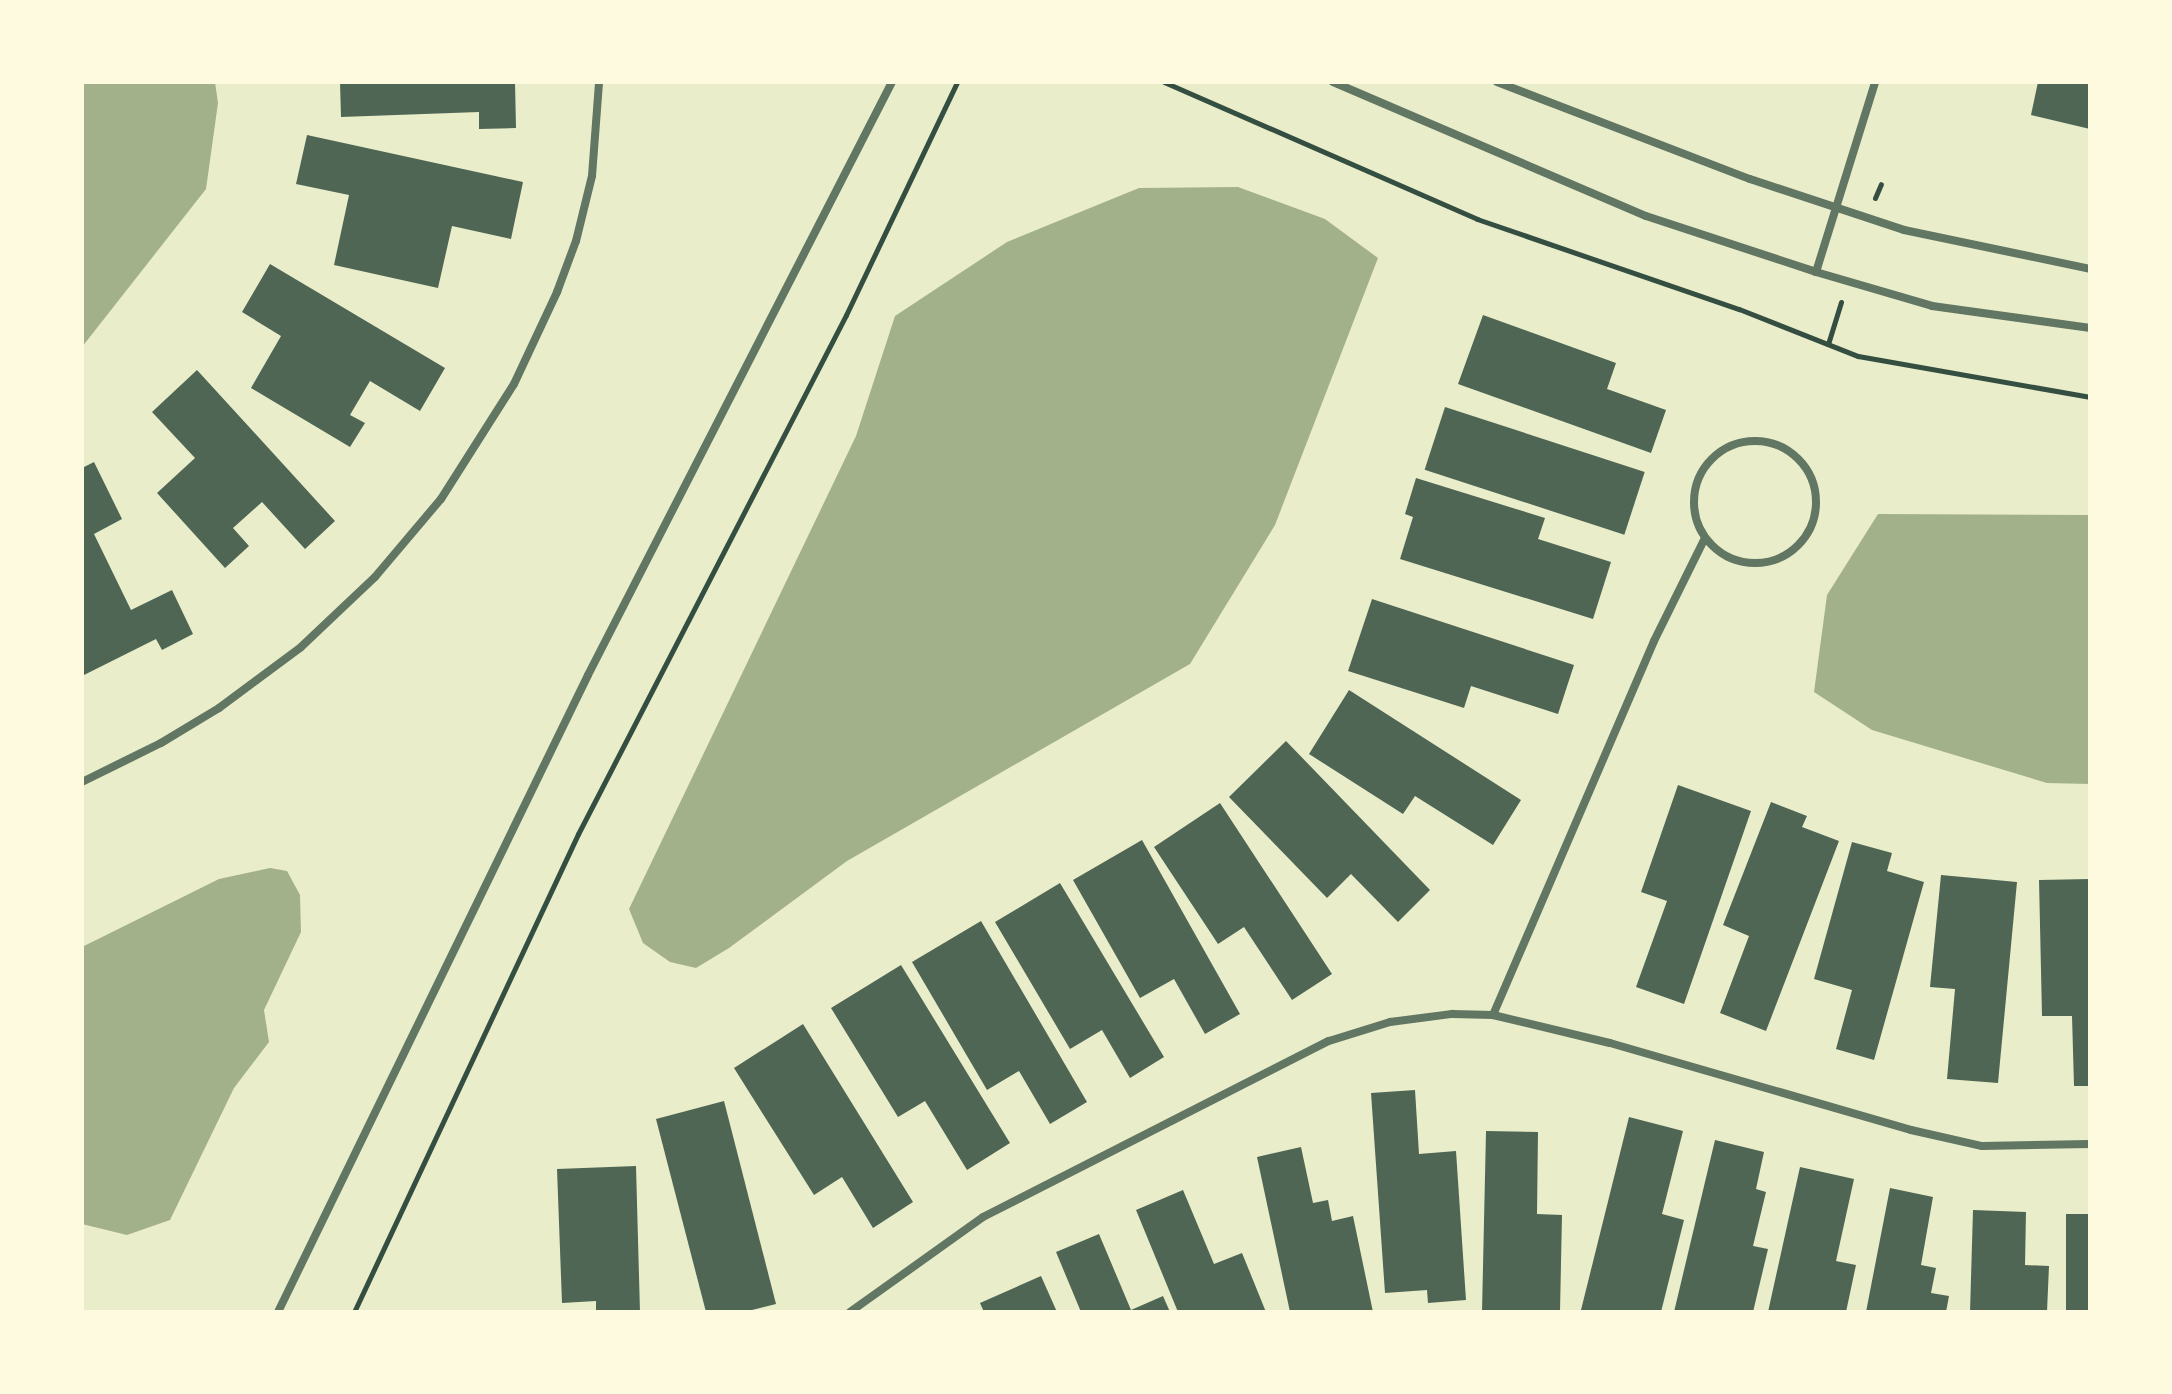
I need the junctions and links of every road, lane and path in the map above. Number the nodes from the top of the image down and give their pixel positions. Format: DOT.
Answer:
graph roads {
  1 [pos="599,82"];
  2 [pos="892,82"];
  3 [pos="957,82"];
  4 [pos="1164,82"];
  5 [pos="1333,82"];
  6 [pos="1497,82"];
  7 [pos="1875,82"];
  8 [pos="1836,205"];
  9 [pos="2090,269"];
  10 [pos="1816,272"];
  11 [pos="1843,297"];
  12 [pos="2090,328"];
  13 [pos="1828,344"];
  14 [pos="2090,397"];
  15 [pos="1705,538"];
  16 [pos="82,782"];
  17 [pos="1493,1015"];
  18 [pos="2090,1144"];
  19 [pos="278,1312"];
  20 [pos="354,1312"];
  21 [pos="850,1312"];
  1 -- 16 [label="street"];
  2 -- 19 [label="street"];
  3 -- 20 [label="path"];
  4 -- 13 [label="path"];
  5 -- 10 [label="street"];
  6 -- 8 [label="street"];
  7 -- 8 [label="street"];
  8 -- 9 [label="street"];
  8 -- 10 [label="street"];
  10 -- 12 [label="street"];
  11 -- 13 [label="path"];
  13 -- 14 [label="path"];
  15 -- 15 [label="street"];
  15 -- 17 [label="street"];
  17 -- 18 [label="street"];
  17 -- 21 [label="street"];
}
